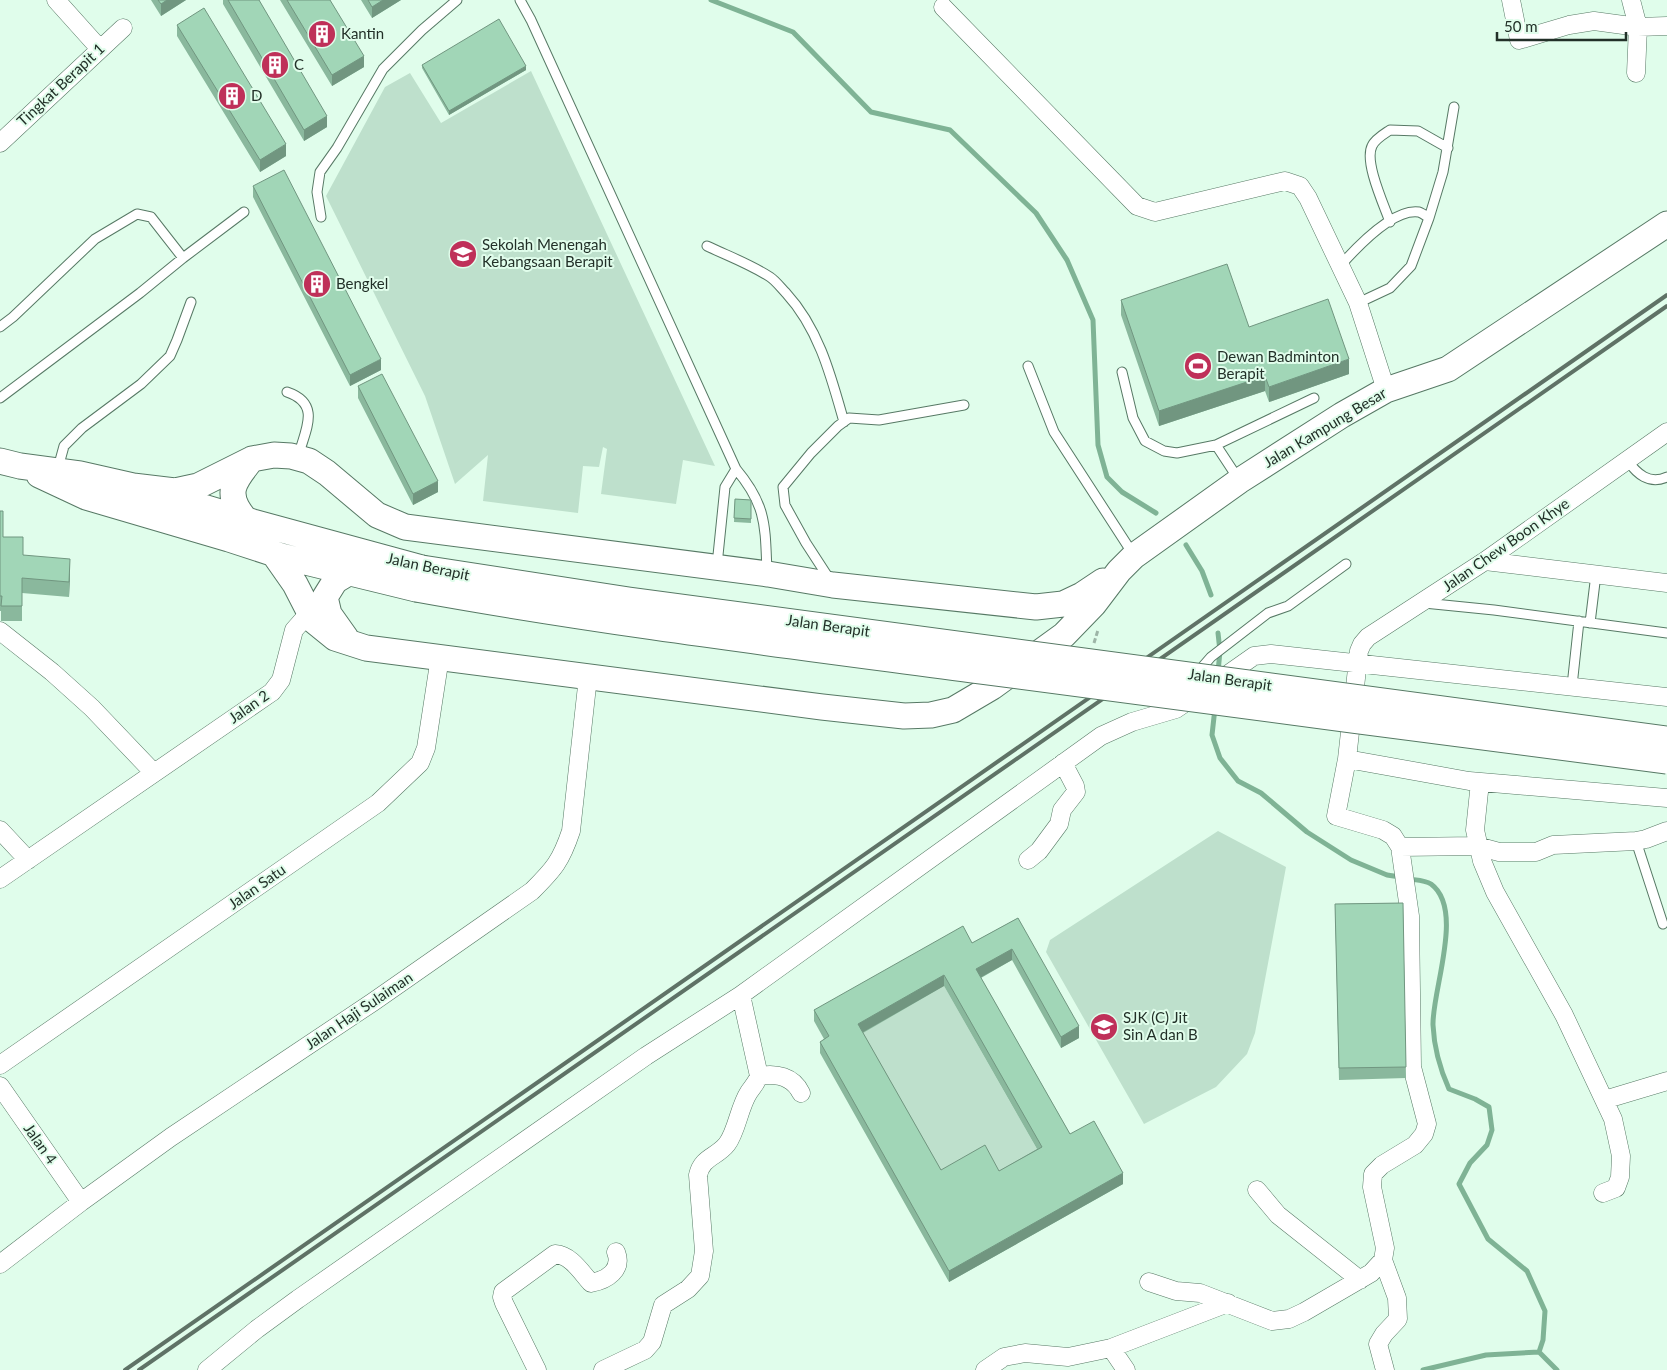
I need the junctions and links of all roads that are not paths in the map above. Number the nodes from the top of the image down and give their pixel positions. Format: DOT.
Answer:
graph roads {
  1 [pos="56,0"];
  2 [pos="457,0"];
  3 [pos="520,0"];
  4 [pos="1511,0"];
  5 [pos="1631,0"];
  6 [pos="943,7"];
  7 [pos="1667,26"];
  8 [pos="123,28"];
  9 [pos="1638,28"];
  10 [pos="100,48"];
  11 [pos="1636,73"];
  12 [pos="1454,107"];
  13 [pos="0,143"];
  14 [pos="1448,148"];
  15 [pos="244,212"];
  16 [pos="321,217"];
  17 [pos="1429,218"];
  18 [pos="1390,222"];
  19 [pos="1667,224"];
  20 [pos="707,246"];
  21 [pos="183,258"];
  22 [pos="1340,266"];
  23 [pos="191,302"];
  24 [pos="1358,303"];
  25 [pos="0,328"];
  26 [pos="1028,366"];
  27 [pos="1122,372"];
  28 [pos="1386,390"];
  29 [pos="287,392"];
  30 [pos="0,398"];
  31 [pos="1314,398"];
  32 [pos="964,405"];
  33 [pos="844,422"];
  34 [pos="1667,432"];
  35 [pos="1216,445"];
  36 [pos="298,458"];
  37 [pos="252,459"];
  38 [pos="1627,460"];
  39 [pos="10,463"];
  40 [pos="736,469"];
  41 [pos="58,471"];
  42 [pos="1667,477"];
  43 [pos="1239,481"];
  44 [pos="133,486"];
  45 [pos="244,519"];
  46 [pos="274,554"];
  47 [pos="1484,561"];
  48 [pos="1127,563"];
  49 [pos="1346,564"];
  50 [pos="717,568"];
  51 [pos="350,572"];
  52 [pos="768,574"];
  53 [pos="1596,574"];
  54 [pos="419,578"];
  55 [pos="1667,582"];
  56 [pos="833,585"];
  57 [pos="1422,603"];
  58 [pos="1036,607"];
  59 [pos="309,613"];
  60 [pos="1579,621"];
  61 [pos="1590,623"];
  62 [pos="0,631"];
  63 [pos="1667,632"];
  64 [pos="352,643"];
  65 [pos="1042,650"];
  66 [pos="440,657"];
  67 [pos="1359,664"];
  68 [pos="1195,675"];
  69 [pos="588,676"];
  70 [pos="1572,686"];
  71 [pos="1667,697"];
  72 [pos="1667,739"];
  73 [pos="1347,759"];
  74 [pos="1667,761"];
  75 [pos="1063,763"];
  76 [pos="154,773"];
  77 [pos="1480,782"];
  78 [pos="1667,798"];
  79 [pos="0,830"];
  80 [pos="1667,831"];
  81 [pos="1636,841"];
  82 [pos="1477,846"];
  83 [pos="1400,847"];
  84 [pos="28,860"];
  85 [pos="1028,860"];
  86 [pos="0,879"];
  87 [pos="1663,924"];
  88 [pos="741,995"];
  89 [pos="0,1066"];
  90 [pos="759,1076"];
  91 [pos="1667,1081"];
  92 [pos="0,1086"];
  93 [pos="801,1093"];
  94 [pos="1604,1100"];
  95 [pos="1257,1190"];
  96 [pos="1603,1193"];
  97 [pos="81,1202"];
  98 [pos="616,1252"];
  99 [pos="1383,1260"];
  100 [pos="0,1264"];
  101 [pos="1360,1280"];
  102 [pos="1149,1282"];
  103 [pos="1228,1303"];
  104 [pos="1111,1348"];
  105 [pos="207,1370"];
  106 [pos="537,1370"];
  107 [pos="602,1370"];
  108 [pos="985,1370"];
  109 [pos="1126,1370"];
  110 [pos="1384,1370"];
  1 -- 10 [label="street"];
  2 -- 16 [label="lane"];
  3 -- 40 [label="lane"];
  4 -- 9 [label="street"];
  5 -- 9 [label="street"];
  6 -- 22 [label="street"];
  7 -- 9 [label="street"];
  8 -- 10 [label="street, Tingkat Berapit 1"];
  9 -- 11 [label="street"];
  10 -- 13 [label="street, Tingkat Berapit 1"];
  12 -- 14 [label="lane"];
  14 -- 17 [label="lane"];
  14 -- 18 [label="lane"];
  15 -- 21 [label="lane"];
  17 -- 18 [label="lane"];
  17 -- 24 [label="lane"];
  18 -- 22 [label="lane"];
  19 -- 28 [label="main road, Jalan Kampung Besar"];
  20 -- 33 [label="lane"];
  21 -- 25 [label="lane"];
  21 -- 30 [label="lane"];
  22 -- 24 [label="street"];
  23 -- 41 [label="lane"];
  24 -- 28 [label="street"];
  26 -- 48 [label="lane"];
  27 -- 35 [label="lane"];
  28 -- 43 [label="main road, Jalan Kampung Besar"];
  29 -- 36 [label="lane"];
  31 -- 35 [label="lane"];
  32 -- 33 [label="lane"];
  33 -- 56 [label="lane"];
  34 -- 38 [label="street, Jalan Chew Boon Khye"];
  35 -- 43 [label="lane"];
  36 -- 37 [label="main road"];
  36 -- 50 [label="main road"];
  37 -- 44 [label="main road"];
  37 -- 45 [label="main road"];
  38 -- 42 [label="lane"];
  38 -- 47 [label="street, Jalan Chew Boon Khye"];
  39 -- 41 [label="main road, Jalan Berapit"];
  39 -- 46 [label="main road"];
  40 -- 50 [label="lane"];
  40 -- 52 [label="lane"];
  41 -- 44 [label="main road, Jalan Berapit"];
  43 -- 48 [label="main road, Jalan Kampung Besar"];
  44 -- 45 [label="main road, Jalan Berapit"];
  45 -- 54 [label="main road, Jalan Berapit"];
  46 -- 51 [label="main road"];
  46 -- 59 [label="main road"];
  47 -- 53 [label="street"];
  47 -- 57 [label="street, Jalan Chew Boon Khye"];
  48 -- 58 [label="main road"];
  48 -- 65 [label="main road"];
  49 -- 68 [label="lane"];
  50 -- 52 [label="main road"];
  51 -- 54 [label="main road"];
  51 -- 64 [label="main road"];
  52 -- 56 [label="main road"];
  53 -- 55 [label="street"];
  53 -- 61 [label="lane"];
  54 -- 68 [label="main road, Jalan Berapit, bridge"];
  54 -- 74 [label="main road, bridge"];
  56 -- 58 [label="main road"];
  57 -- 60 [label="lane"];
  57 -- 67 [label="street, Jalan Chew Boon Khye"];
  58 -- 65 [label="main road"];
  59 -- 64 [label="main road"];
  59 -- 76 [label="street, Jalan 2"];
  60 -- 61 [label="lane"];
  60 -- 70 [label="lane"];
  61 -- 63 [label="lane"];
  62 -- 76 [label="street"];
  64 -- 66 [label="main road"];
  65 -- 69 [label="main road"];
  66 -- 69 [label="main road"];
  66 -- 89 [label="street, Jalan Satu"];
  67 -- 70 [label="street"];
  67 -- 73 [label="street, Jalan Chew Boon Khye"];
  67 -- 75 [label="street"];
  68 -- 72 [label="main road, Jalan Berapit, bridge"];
  69 -- 97 [label="street, Jalan Haji Sulaiman"];
  70 -- 71 [label="street"];
  73 -- 77 [label="street"];
  73 -- 83 [label="street, Jalan Chew Boon Khye"];
  75 -- 85 [label="street"];
  75 -- 88 [label="street"];
  76 -- 84 [label="street, Jalan 2"];
  77 -- 78 [label="street"];
  77 -- 82 [label="street"];
  79 -- 84 [label="street"];
  80 -- 81 [label="street"];
  81 -- 82 [label="street"];
  81 -- 87 [label="lane"];
  82 -- 83 [label="street"];
  82 -- 94 [label="street"];
  83 -- 99 [label="street"];
  84 -- 86 [label="street, Jalan 2"];
  88 -- 90 [label="street"];
  88 -- 105 [label="street"];
  90 -- 93 [label="street"];
  90 -- 107 [label="street"];
  91 -- 94 [label="street"];
  92 -- 97 [label="street, Jalan 4"];
  94 -- 96 [label="street"];
  95 -- 101 [label="street"];
  97 -- 100 [label="street, Jalan Haji Sulaiman"];
  98 -- 106 [label="street"];
  99 -- 101 [label="street"];
  99 -- 110 [label="street"];
  101 -- 103 [label="street"];
  102 -- 103 [label="street"];
  103 -- 104 [label="street"];
  104 -- 108 [label="street"];
  104 -- 109 [label="street"];
}
